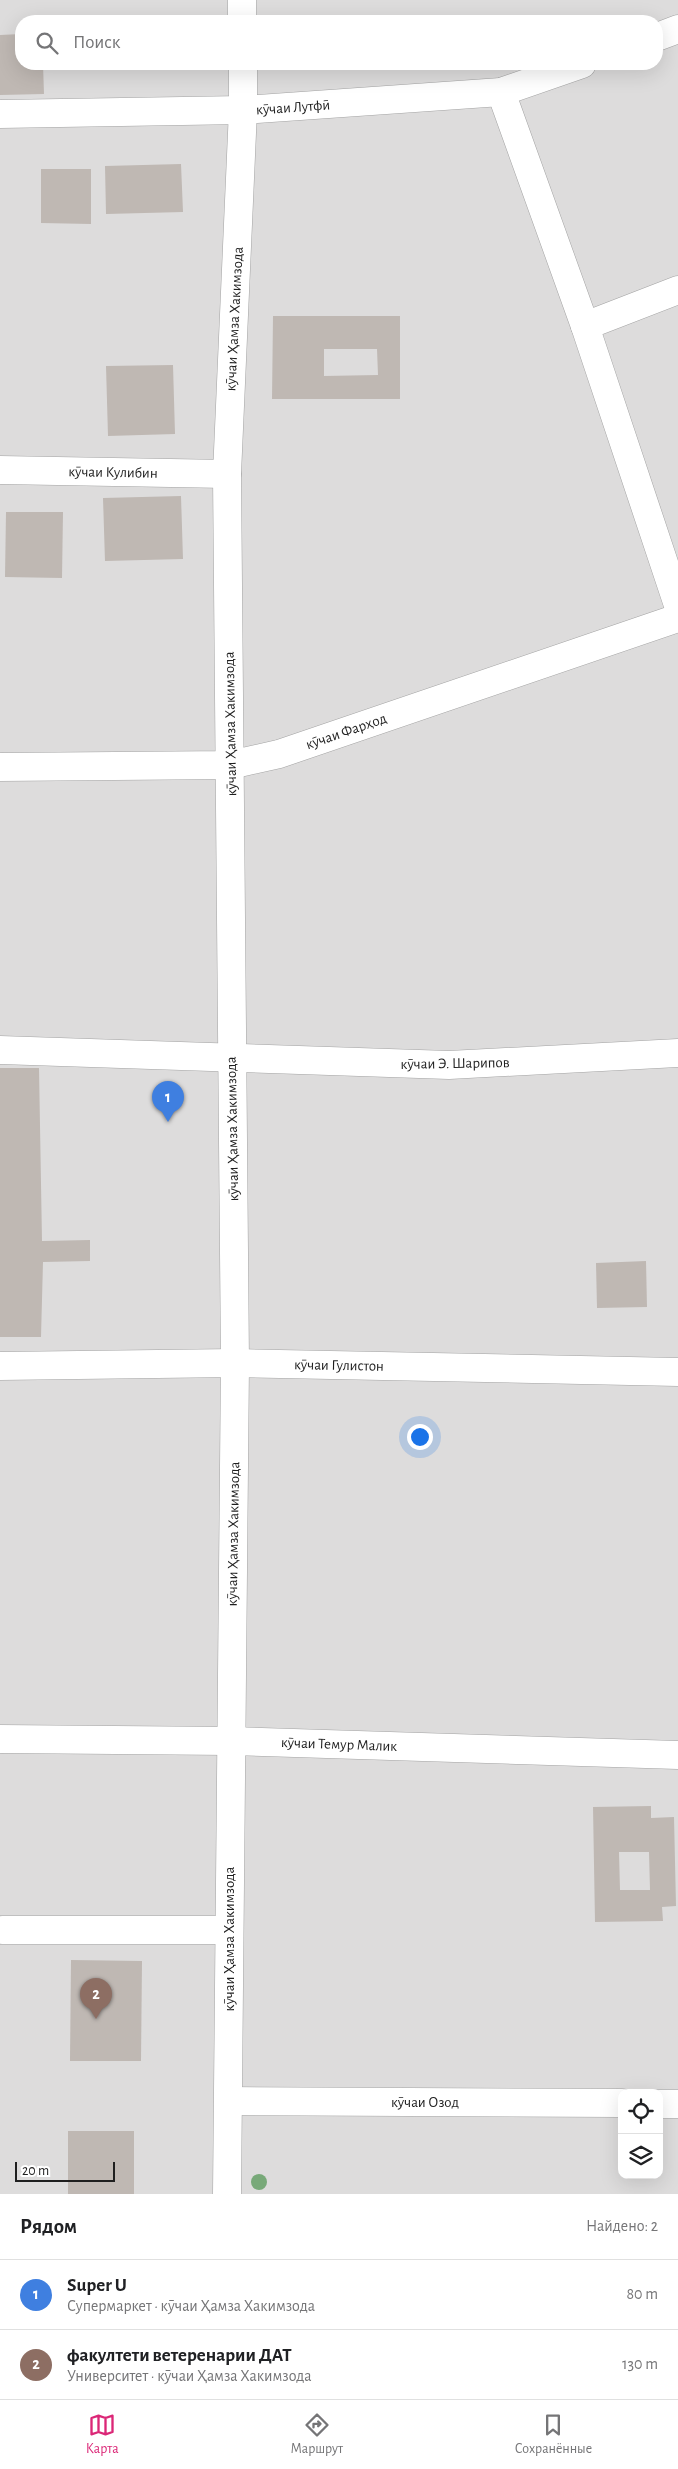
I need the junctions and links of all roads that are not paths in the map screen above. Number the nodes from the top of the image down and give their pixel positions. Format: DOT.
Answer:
graph roads {
  1 [pos="242,0"];
  2 [pos="242,15"];
  3 [pos="678,29"];
  4 [pos="663,35"];
  5 [pos="243,70"];
  6 [pos="565,70"];
  7 [pos="501,92"];
  8 [pos="243,110"];
  9 [pos="0,114"];
  10 [pos="678,290"];
  11 [pos="585,326"];
  12 [pos="0,470"];
  13 [pos="227,474"];
  14 [pos="678,605"];
  15 [pos="678,618"];
  16 [pos="230,764"];
  17 [pos="0,767"];
  18 [pos="0,1050"];
  19 [pos="678,1054"];
  20 [pos="231,1059"];
  21 [pos="235,1363"];
  22 [pos="0,1366"];
  23 [pos="678,1372"];
  24 [pos="0,1739"];
  25 [pos="230,1741"];
  26 [pos="678,1755"];
  27 [pos="2,1930"];
  28 [pos="229,1930"];
  29 [pos="229,2101"];
  30 [pos="618,2103"];
  31 [pos="663,2104"];
  32 [pos="678,2104"];
  33 [pos="227,2194"];
  1 -- 2 [label="street"];
  3 -- 4 [label="street"];
  5 -- 8 [label="street, кӯчаи Ҳамза Хакимзода"];
  6 -- 7 [label="street, кӯчаи Лутфӣ"];
  7 -- 8 [label="street, кӯчаи Лутфӣ"];
  7 -- 11 [label="street"];
  8 -- 9 [label="street, кӯчаи Лутфӣ"];
  8 -- 13 [label="street, кӯчаи Ҳамза Хакимзода"];
  10 -- 11 [label="street"];
  11 -- 14 [label="street"];
  12 -- 13 [label="street, кӯчаи Кулибин"];
  13 -- 16 [label="street, кӯчаи Ҳамза Хакимзода"];
  15 -- 16 [label="street, кӯчаи Фарҳод"];
  16 -- 17 [label="street, кӯчаи Фарҳод"];
  16 -- 20 [label="street, кӯчаи Ҳамза Хакимзода"];
  18 -- 20 [label="street, кӯчаи Э. Шарипов"];
  19 -- 20 [label="street, кӯчаи Э. Шарипов"];
  20 -- 21 [label="street, кӯчаи Ҳамза Хакимзода"];
  21 -- 22 [label="street, кӯчаи Гулистон"];
  21 -- 23 [label="street, кӯчаи Гулистон"];
  21 -- 25 [label="street, кӯчаи Ҳамза Хакимзода"];
  24 -- 25 [label="street, кӯчаи Темур Малик"];
  25 -- 26 [label="street, кӯчаи Темур Малик"];
  25 -- 28 [label="street, кӯчаи Ҳамза Хакимзода"];
  27 -- 28 [label="street"];
  28 -- 29 [label="street, кӯчаи Ҳамза Хакимзода"];
  29 -- 30 [label="street, кӯчаи Озод"];
  29 -- 33 [label="street, кӯчаи Ҳамза Хакимзода"];
  31 -- 32 [label="street"];
}
